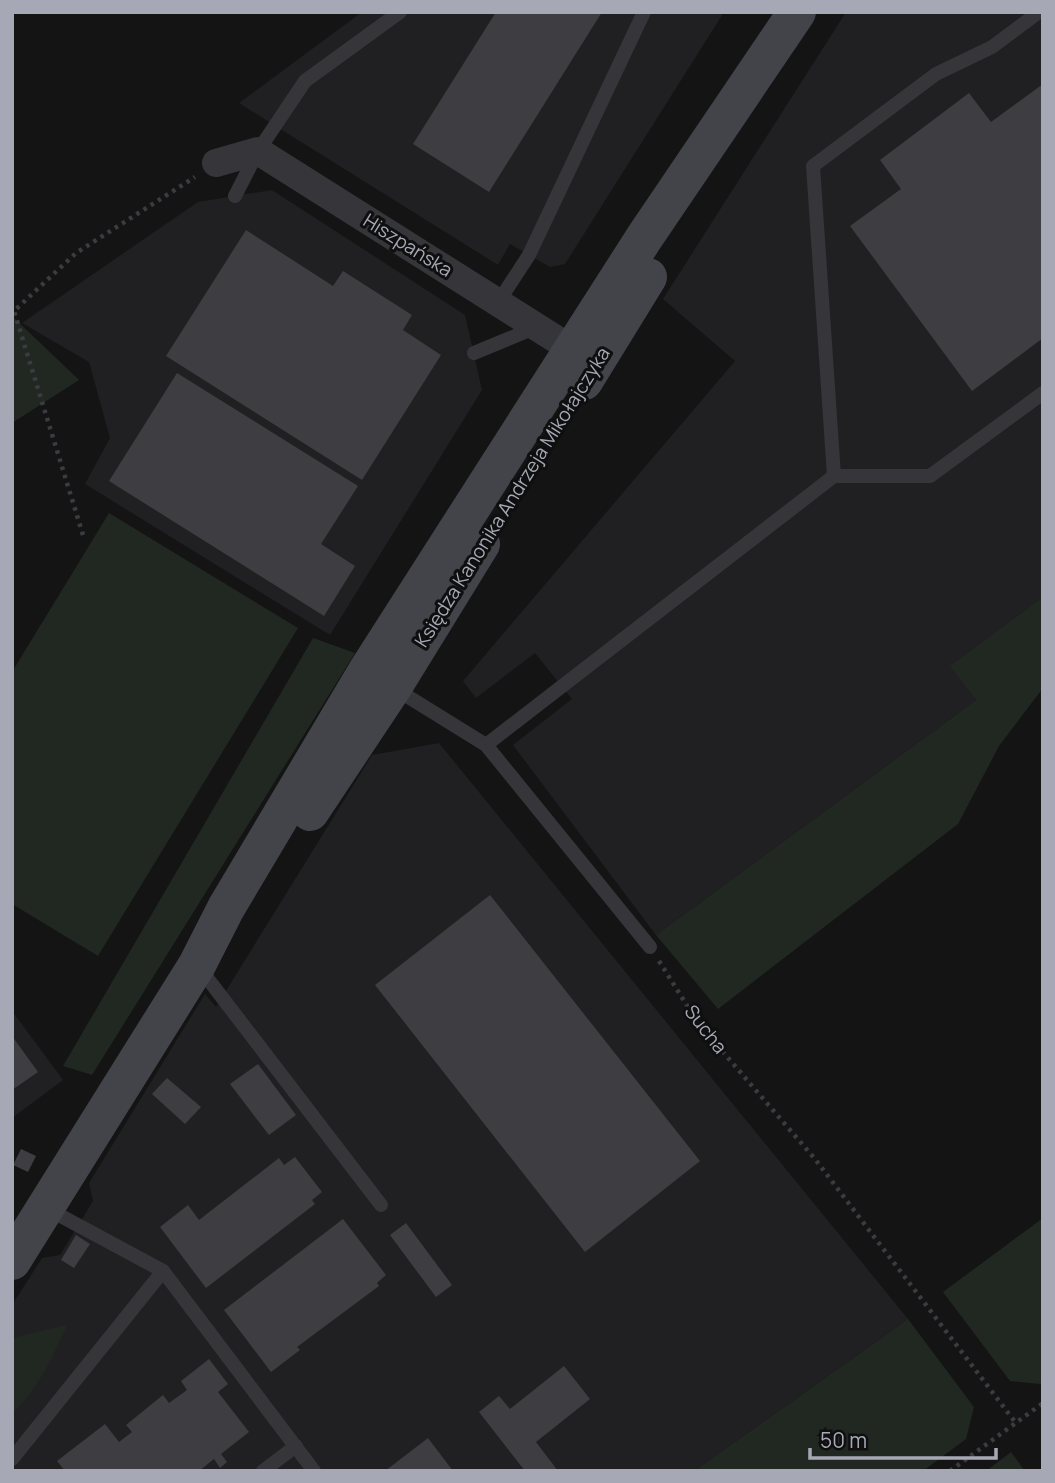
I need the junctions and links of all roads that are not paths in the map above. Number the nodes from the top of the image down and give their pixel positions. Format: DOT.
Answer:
graph roads {
  1 [pos="400,12"];
  2 [pos="644,12"];
  3 [pos="799,12"];
  4 [pos="1039,12"];
  5 [pos="258,151"];
  6 [pos="216,163"];
  7 [pos="234,196"];
  8 [pos="499,301"];
  9 [pos="538,327"];
  10 [pos="474,354"];
  11 [pos="584,356"];
  12 [pos="1043,393"];
  13 [pos="834,476"];
  14 [pos="380,679"];
  15 [pos="486,745"];
  16 [pos="650,947"];
  17 [pos="197,965"];
  18 [pos="381,1205"];
  19 [pos="46,1208"];
  20 [pos="12,1261"];
  21 [pos="163,1271"];
  22 [pos="296,1446"];
  23 [pos="12,1458"];
  24 [pos="263,1471"];
  25 [pos="314,1471"];
  1 -- 5 [label="lane"];
  2 -- 8 [label="lane"];
  3 -- 11 [label="main road, Księdza Kanonika Andrzeja Mikołajczyka"];
  4 -- 13 [label="lane"];
  5 -- 6 [label="street"];
  5 -- 7 [label="lane"];
  5 -- 8 [label="street, Hiszpańska"];
  8 -- 9 [label="street, Hiszpańska"];
  9 -- 10 [label="lane"];
  9 -- 11 [label="street, Hiszpańska"];
  11 -- 14 [label="main road, Księdza Kanonika Andrzeja Mikołajczyka"];
  12 -- 13 [label="lane"];
  13 -- 15 [label="lane"];
  14 -- 15 [label="lane"];
  14 -- 17 [label="main road, Księdza Kanonika Andrzeja Mikołajczyka"];
  15 -- 16 [label="lane"];
  17 -- 18 [label="lane"];
  17 -- 19 [label="main road, Księdza Kanonika Andrzeja Mikołajczyka"];
  19 -- 20 [label="main road, Księdza Kanonika Andrzeja Mikołajczyka"];
  19 -- 21 [label="lane"];
  21 -- 22 [label="lane"];
  21 -- 23 [label="lane"];
  22 -- 24 [label="lane"];
  22 -- 25 [label="lane"];
}
